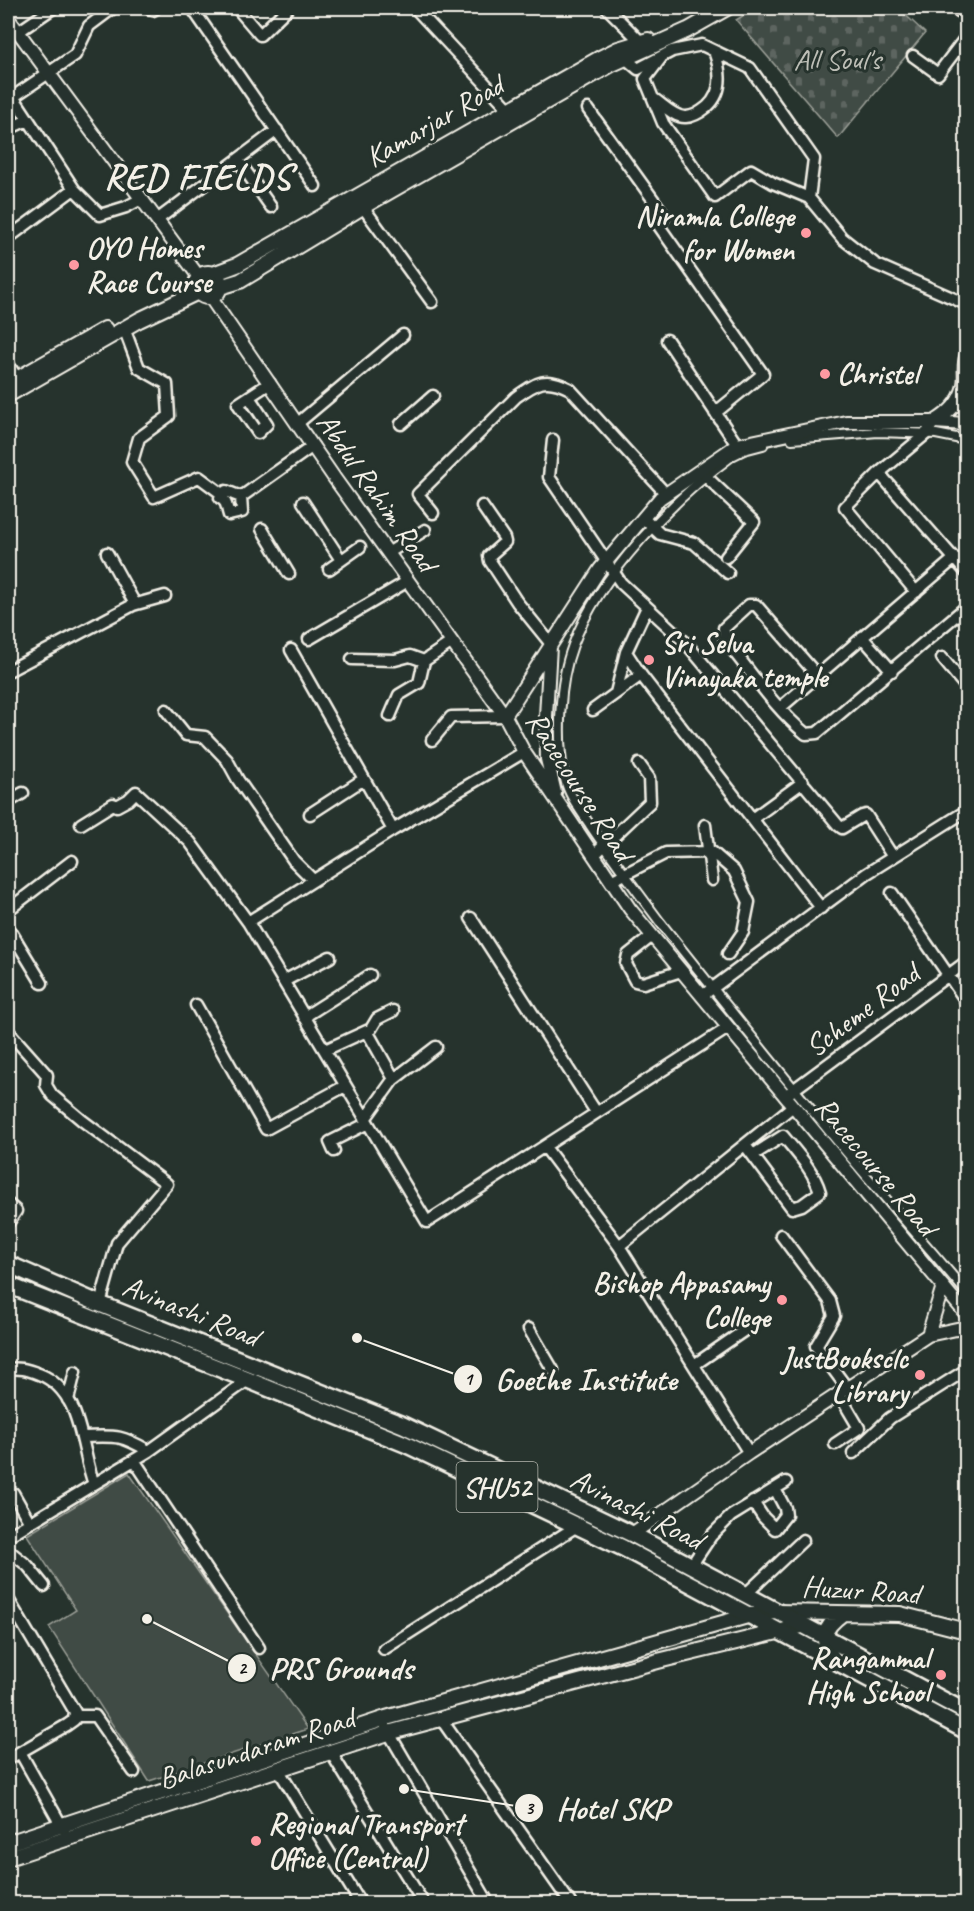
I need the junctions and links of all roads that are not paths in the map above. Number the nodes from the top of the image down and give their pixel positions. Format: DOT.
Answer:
graph roads {
  1 [pos="53,8"];
  2 [pos="113,8"];
  3 [pos="150,8"];
  4 [pos="156,8"];
  5 [pos="192,8"];
  6 [pos="237,8"];
  7 [pos="288,8"];
  8 [pos="415,8"];
  9 [pos="607,8"];
  10 [pos="727,8"];
  11 [pos="952,8"];
  12 [pos="960,8"];
  13 [pos="966,13"];
  14 [pos="8,18"];
  15 [pos="966,20"];
  16 [pos="688,30"];
  17 [pos="18,32"];
  18 [pos="966,37"];
  19 [pos="641,42"];
  20 [pos="714,51"];
  21 [pos="662,56"];
  22 [pos="913,56"];
  23 [pos="625,58"];
  24 [pos="48,73"];
  25 [pos="10,95"];
  26 [pos="653,99"];
  27 [pos="509,109"];
  28 [pos="588,109"];
  29 [pos="28,120"];
  30 [pos="8,129"];
  31 [pos="277,130"];
  32 [pos="238,160"];
  33 [pos="315,186"];
  34 [pos="74,189"];
  35 [pos="809,198"];
  36 [pos="141,199"];
  37 [pos="271,207"];
  38 [pos="363,207"];
  39 [pos="157,220"];
  40 [pos="8,238"];
  41 [pos="206,285"];
  42 [pos="432,302"];
  43 [pos="966,304"];
  44 [pos="124,328"];
  45 [pos="403,335"];
  46 [pos="667,340"];
  47 [pos="966,357"];
  48 [pos="8,364"];
  49 [pos="12,381"];
  50 [pos="270,383"];
  51 [pos="965,385"];
  52 [pos="8,395"];
  53 [pos="249,396"];
  54 [pos="433,396"];
  55 [pos="966,406"];
  56 [pos="715,412"];
  57 [pos="934,422"];
  58 [pos="298,423"];
  59 [pos="401,424"];
  60 [pos="966,424"];
  61 [pos="927,434"];
  62 [pos="553,440"];
  63 [pos="966,440"];
  64 [pos="737,445"];
  65 [pos="313,446"];
  66 [pos="879,473"];
  67 [pos="703,474"];
  68 [pos="222,494"];
  69 [pos="666,494"];
  70 [pos="241,496"];
  71 [pos="303,502"];
  72 [pos="482,506"];
  73 [pos="433,513"];
  74 [pos="643,518"];
  75 [pos="652,527"];
  76 [pos="262,529"];
  77 [pos="425,530"];
  78 [pos="360,547"];
  79 [pos="107,553"];
  80 [pos="388,553"];
  81 [pos="726,558"];
  82 [pos="955,558"];
  83 [pos="341,560"];
  84 [pos="607,561"];
  85 [pos="329,569"];
  86 [pos="966,572"];
  87 [pos="615,573"];
  88 [pos="728,573"];
  89 [pos="289,574"];
  90 [pos="408,581"];
  91 [pos="916,592"];
  92 [pos="165,596"];
  93 [pos="135,604"];
  94 [pos="966,606"];
  95 [pos="647,607"];
  96 [pos="862,637"];
  97 [pos="309,639"];
  98 [pos="452,642"];
  99 [pos="551,645"];
  100 [pos="291,650"];
  101 [pos="626,652"];
  102 [pos="942,658"];
  103 [pos="352,659"];
  104 [pos="424,661"];
  105 [pos="892,670"];
  106 [pos="8,672"];
  107 [pos="641,675"];
  108 [pos="817,675"];
  109 [pos="966,687"];
  110 [pos="616,693"];
  111 [pos="780,708"];
  112 [pos="166,710"];
  113 [pos="593,710"];
  114 [pos="390,716"];
  115 [pos="505,716"];
  116 [pos="432,740"];
  117 [pos="524,752"];
  118 [pos="639,764"];
  119 [pos="364,779"];
  120 [pos="803,782"];
  121 [pos="23,793"];
  122 [pos="557,800"];
  123 [pos="8,802"];
  124 [pos="966,811"];
  125 [pos="310,814"];
  126 [pos="752,819"];
  127 [pos="81,825"];
  128 [pos="705,825"];
  129 [pos="393,830"];
  130 [pos="604,846"];
  131 [pos="709,852"];
  132 [pos="594,855"];
  133 [pos="893,857"];
  134 [pos="72,861"];
  135 [pos="624,875"];
  136 [pos="314,880"];
  137 [pos="712,880"];
  138 [pos="611,881"];
  139 [pos="892,893"];
  140 [pos="821,908"];
  141 [pos="8,910"];
  142 [pos="471,918"];
  143 [pos="248,922"];
  144 [pos="8,927"];
  145 [pos="652,936"];
  146 [pos="728,954"];
  147 [pos="330,957"];
  148 [pos="966,962"];
  149 [pos="681,971"];
  150 [pos="370,975"];
  151 [pos="948,975"];
  152 [pos="284,981"];
  153 [pos="42,983"];
  154 [pos="713,987"];
  155 [pos="702,996"];
  156 [pos="966,1001"];
  157 [pos="196,1005"];
  158 [pos="393,1011"];
  159 [pos="304,1017"];
  160 [pos="728,1028"];
  161 [pos="368,1030"];
  162 [pos="8,1031"];
  163 [pos="436,1047"];
  164 [pos="325,1050"];
  165 [pos="394,1079"];
  166 [pos="345,1086"];
  167 [pos="791,1097"];
  168 [pos="596,1112"];
  169 [pos="366,1121"];
  170 [pos="745,1144"];
  171 [pos="545,1147"];
  172 [pos="334,1151"];
  173 [pos="753,1155"];
  174 [pos="8,1204"];
  175 [pos="8,1222"];
  176 [pos="781,1235"];
  177 [pos="620,1246"];
  178 [pos="8,1264"];
  179 [pos="8,1285"];
  180 [pos="943,1286"];
  181 [pos="966,1292"];
  182 [pos="100,1304"];
  183 [pos="966,1314"];
  184 [pos="966,1327"];
  185 [pos="529,1329"];
  186 [pos="745,1330"];
  187 [pos="928,1335"];
  188 [pos="694,1365"];
  189 [pos="8,1368"];
  190 [pos="553,1370"];
  191 [pos="966,1370"];
  192 [pos="75,1372"];
  193 [pos="248,1380"];
  194 [pos="843,1391"];
  195 [pos="68,1400"];
  196 [pos="82,1437"];
  197 [pos="835,1444"];
  198 [pos="149,1451"];
  199 [pos="749,1453"];
  200 [pos="853,1453"];
  201 [pos="134,1460"];
  202 [pos="786,1482"];
  203 [pos="94,1484"];
  204 [pos="775,1489"];
  205 [pos="13,1493"];
  206 [pos="753,1502"];
  207 [pos="30,1523"];
  208 [pos="577,1526"];
  209 [pos="632,1534"];
  210 [pos="8,1536"];
  211 [pos="802,1539"];
  212 [pos="8,1550"];
  213 [pos="691,1566"];
  214 [pos="44,1586"];
  215 [pos="745,1595"];
  216 [pos="8,1599"];
  217 [pos="776,1612"];
  218 [pos="842,1614"];
  219 [pos="751,1616"];
  220 [pos="802,1626"];
  221 [pos="780,1631"];
  222 [pos="966,1631"];
  223 [pos="825,1638"];
  224 [pos="259,1648"];
  225 [pos="384,1649"];
  226 [pos="835,1661"];
  227 [pos="966,1712"];
  228 [pos="75,1716"];
  229 [pos="382,1719"];
  230 [pos="441,1719"];
  231 [pos="966,1731"];
  232 [pos="388,1733"];
  233 [pos="330,1751"];
  234 [pos="20,1752"];
  235 [pos="8,1759"];
  236 [pos="244,1764"];
  237 [pos="278,1769"];
  238 [pos="134,1772"];
  239 [pos="249,1779"];
  240 [pos="63,1825"];
  241 [pos="67,1839"];
  242 [pos="8,1843"];
  243 [pos="8,1858"];
  244 [pos="361,1904"];
  245 [pos="424,1904"];
  246 [pos="489,1904"];
  247 [pos="571,1904"];
  1 -- 17 [label="street"];
  2 -- 24 [label="street"];
  3 -- 4 [label="street"];
  5 -- 31 [label="street"];
  6 -- 7 [label="street"];
  8 -- 27 [label="street"];
  9 -- 19 [label="street"];
  10 -- 16 [label="main road, Kamarjar Road"];
  11 -- 15 [label="street"];
  12 -- 13 [label="highway"];
  14 -- 17 [label="street, Abdul Rahim Road"];
  16 -- 19 [label="main road, Kamarjar Road"];
  16 -- 23 [label="main road, Kamarjar Road"];
  17 -- 24 [label="street, Abdul Rahim Road"];
  18 -- 22 [label="street"];
  19 -- 27 [label="main road, Kamarjar Road"];
  20 -- 21 [label="street"];
  20 -- 26 [label="street"];
  20 -- 35 [label="street"];
  21 -- 23 [label="street"];
  21 -- 26 [label="street"];
  23 -- 38 [label="main road, Kamarjar Road"];
  24 -- 25 [label="street"];
  24 -- 36 [label="street, Abdul Rahim Road"];
  25 -- 29 [label="street"];
  26 -- 35 [label="street"];
  27 -- 41 [label="main road, Kamarjar Road"];
  28 -- 56 [label="street"];
  29 -- 30 [label="street"];
  29 -- 34 [label="street"];
  31 -- 32 [label="street"];
  31 -- 33 [label="street"];
  32 -- 37 [label="street"];
  32 -- 39 [label="street"];
  34 -- 36 [label="street"];
  34 -- 40 [label="street"];
  35 -- 43 [label="street"];
  36 -- 39 [label="street, Abdul Rahim Road"];
  38 -- 41 [label="main road, Kamarjar Road"];
  38 -- 42 [label="street"];
  39 -- 41 [label="street, Abdul Rahim Road"];
  41 -- 44 [label="main road"];
  41 -- 49 [label="main road, Kamarjar Road"];
  41 -- 50 [label="street, Abdul Rahim Road"];
  44 -- 52 [label="main road"];
  44 -- 68 [label="street"];
  45 -- 58 [label="street"];
  46 -- 56 [label="street"];
  47 -- 51 [label="street"];
  48 -- 49 [label="street"];
  50 -- 53 [label="street"];
  50 -- 58 [label="street, Abdul Rahim Road"];
  51 -- 55 [label="street"];
  51 -- 57 [label="street"];
  54 -- 59 [label="street"];
  56 -- 64 [label="street"];
  57 -- 60 [label="street, Racecourse Road"];
  57 -- 61 [label="street"];
  57 -- 64 [label="street, Racecourse Road"];
  58 -- 65 [label="street, Abdul Rahim Road"];
  61 -- 63 [label="street"];
  61 -- 66 [label="street"];
  61 -- 67 [label="street"];
  62 -- 84 [label="street"];
  64 -- 67 [label="street, Racecourse Road"];
  65 -- 70 [label="street"];
  65 -- 80 [label="street, Abdul Rahim Road"];
  66 -- 82 [label="street"];
  66 -- 91 [label="street"];
  67 -- 69 [label="street, Racecourse Road"];
  67 -- 75 [label="street"];
  67 -- 81 [label="street"];
  68 -- 70 [label="street"];
  68 -- 70 [label="street"];
  69 -- 73 [label="street"];
  69 -- 74 [label="street, Racecourse Road"];
  71 -- 83 [label="street"];
  72 -- 99 [label="street"];
  74 -- 75 [label="street"];
  74 -- 84 [label="street, Racecourse Road"];
  75 -- 87 [label="street"];
  75 -- 88 [label="street"];
  76 -- 89 [label="street"];
  77 -- 80 [label="street"];
  78 -- 83 [label="street"];
  79 -- 93 [label="street"];
  80 -- 90 [label="street, Abdul Rahim Road"];
  82 -- 86 [label="street"];
  82 -- 91 [label="street"];
  83 -- 85 [label="street"];
  84 -- 87 [label="street"];
  84 -- 99 [label="street, Racecourse Road"];
  87 -- 95 [label="street"];
  87 -- 130 [label="street"];
  90 -- 97 [label="street"];
  90 -- 98 [label="street, Abdul Rahim Road"];
  91 -- 96 [label="street"];
  92 -- 93 [label="street"];
  93 -- 106 [label="street"];
  94 -- 105 [label="street"];
  95 -- 101 [label="street"];
  95 -- 120 [label="street"];
  96 -- 105 [label="street"];
  96 -- 108 [label="street"];
  98 -- 104 [label="street"];
  98 -- 115 [label="street, Abdul Rahim Road"];
  99 -- 115 [label="street, Racecourse Road"];
  99 -- 122 [label="street"];
  100 -- 119 [label="street"];
  101 -- 107 [label="street"];
  101 -- 110 [label="street"];
  102 -- 109 [label="street"];
  103 -- 104 [label="street"];
  104 -- 114 [label="street"];
  105 -- 111 [label="street"];
  107 -- 110 [label="street"];
  107 -- 126 [label="street"];
  108 -- 111 [label="street"];
  108 -- 111 [label="street"];
  110 -- 113 [label="street"];
  112 -- 136 [label="street"];
  115 -- 116 [label="street"];
  115 -- 117 [label="street, Racecourse Road"];
  117 -- 122 [label="street, Racecourse Road"];
  117 -- 129 [label="street"];
  118 -- 130 [label="street"];
  119 -- 125 [label="street"];
  119 -- 129 [label="street"];
  120 -- 126 [label="street"];
  120 -- 133 [label="street"];
  121 -- 123 [label="street"];
  122 -- 132 [label="street, Racecourse Road"];
  124 -- 133 [label="street"];
  126 -- 140 [label="street"];
  127 -- 143 [label="street"];
  128 -- 131 [label="street"];
  129 -- 136 [label="street"];
  130 -- 132 [label="street"];
  130 -- 135 [label="street"];
  131 -- 135 [label="street"];
  131 -- 137 [label="street"];
  131 -- 146 [label="street"];
  132 -- 138 [label="street, Racecourse Road"];
  133 -- 140 [label="street"];
  134 -- 141 [label="street"];
  135 -- 138 [label="street"];
  135 -- 154 [label="street"];
  136 -- 143 [label="street"];
  138 -- 145 [label="street, Racecourse Road"];
  139 -- 151 [label="street"];
  140 -- 154 [label="street"];
  142 -- 168 [label="street"];
  143 -- 152 [label="street"];
  144 -- 153 [label="street"];
  145 -- 149 [label="street, Racecourse Road"];
  145 -- 149 [label="street"];
  147 -- 152 [label="street"];
  148 -- 151 [label="street, Scheme Road"];
  149 -- 155 [label="street, Racecourse Road"];
  150 -- 159 [label="street"];
  151 -- 156 [label="street"];
  151 -- 167 [label="street, Scheme Road"];
  152 -- 159 [label="street"];
  154 -- 155 [label="street"];
  154 -- 167 [label="street"];
  155 -- 160 [label="street, Racecourse Road"];
  157 -- 166 [label="street"];
  158 -- 161 [label="street"];
  159 -- 164 [label="street"];
  160 -- 167 [label="street, Racecourse Road"];
  160 -- 168 [label="street"];
  161 -- 164 [label="street"];
  161 -- 165 [label="street"];
  162 -- 182 [label="street"];
  163 -- 165 [label="street"];
  164 -- 166 [label="street"];
  165 -- 169 [label="street"];
  166 -- 169 [label="street"];
  167 -- 170 [label="street, Scheme Road"];
  167 -- 180 [label="street, Racecourse Road"];
  167 -- 181 [label="street"];
  168 -- 171 [label="street"];
  169 -- 171 [label="street"];
  169 -- 172 [label="street"];
  170 -- 173 [label="street"];
  170 -- 177 [label="street, Scheme Road"];
  171 -- 177 [label="street"];
  173 -- 173 [label="street"];
  174 -- 175 [label="street"];
  176 -- 194 [label="street"];
  177 -- 188 [label="street"];
  178 -- 182 [label="main road, Avinashi Road / SHU52"];
  179 -- 193 [label="main road, Avinashi Road / SHU52"];
  180 -- 183 [label="street, Racecourse Road"];
  180 -- 187 [label="street"];
  182 -- 209 [label="main road, Avinashi Road / SHU52"];
  184 -- 187 [label="street"];
  185 -- 190 [label="street"];
  186 -- 188 [label="street"];
  187 -- 194 [label="street"];
  188 -- 199 [label="street"];
  189 -- 195 [label="street"];
  191 -- 200 [label="street"];
  192 -- 195 [label="street"];
  193 -- 198 [label="street"];
  193 -- 208 [label="main road, Avinashi Road / SHU52"];
  194 -- 197 [label="street"];
  194 -- 199 [label="street"];
  195 -- 196 [label="street"];
  196 -- 198 [label="street"];
  196 -- 203 [label="street"];
  198 -- 201 [label="street"];
  199 -- 209 [label="street"];
  201 -- 203 [label="street"];
  201 -- 224 [label="street"];
  202 -- 204 [label="street"];
  203 -- 207 [label="street"];
  204 -- 206 [label="street"];
  204 -- 206 [label="street"];
  205 -- 207 [label="street"];
  206 -- 213 [label="street"];
  207 -- 210 [label="street"];
  208 -- 219 [label="main road, Avinashi Road / SHU52"];
  208 -- 225 [label="street"];
  209 -- 213 [label="main road, Avinashi Road / SHU52"];
  211 -- 215 [label="street"];
  212 -- 214 [label="street"];
  213 -- 215 [label="main road, Avinashi Road / SHU52"];
  215 -- 217 [label="main road, Avinashi Road / SHU52"];
  216 -- 228 [label="street"];
  217 -- 218 [label="main road, Huzur Road"];
  217 -- 219 [label="main road, Huzur Road"];
  217 -- 220 [label="main road, Avinashi Road / SHU52"];
  218 -- 222 [label="main road, Huzur Road"];
  218 -- 223 [label="main road"];
  219 -- 221 [label="main road, Avinashi Road / SHU52"];
  219 -- 229 [label="main road, Balasundaram Road"];
  220 -- 221 [label="main road, Balasundaram Road"];
  220 -- 223 [label="main road, Avinashi Road / SHU52"];
  221 -- 226 [label="main road, Avinashi Road / SHU52"];
  221 -- 230 [label="main road, Balasundaram Road"];
  223 -- 226 [label="main road"];
  223 -- 227 [label="main road, Avinashi Road / SHU52"];
  226 -- 231 [label="main road, Avinashi Road / SHU52"];
  228 -- 234 [label="street"];
  228 -- 238 [label="street"];
  229 -- 232 [label="street"];
  229 -- 236 [label="main road, Balasundaram Road"];
  230 -- 232 [label="main road, Balasundaram Road"];
  230 -- 247 [label="street"];
  232 -- 233 [label="main road, Balasundaram Road"];
  232 -- 246 [label="street"];
  233 -- 237 [label="main road, Balasundaram Road"];
  233 -- 245 [label="street"];
  234 -- 235 [label="street"];
  234 -- 240 [label="street"];
  236 -- 239 [label="main road"];
  236 -- 240 [label="main road, Balasundaram Road"];
  237 -- 239 [label="main road, Balasundaram Road"];
  237 -- 244 [label="street"];
  239 -- 241 [label="main road, Balasundaram Road"];
  240 -- 241 [label="street"];
  240 -- 242 [label="main road, Balasundaram Road"];
  241 -- 243 [label="main road, Balasundaram Road"];
}
